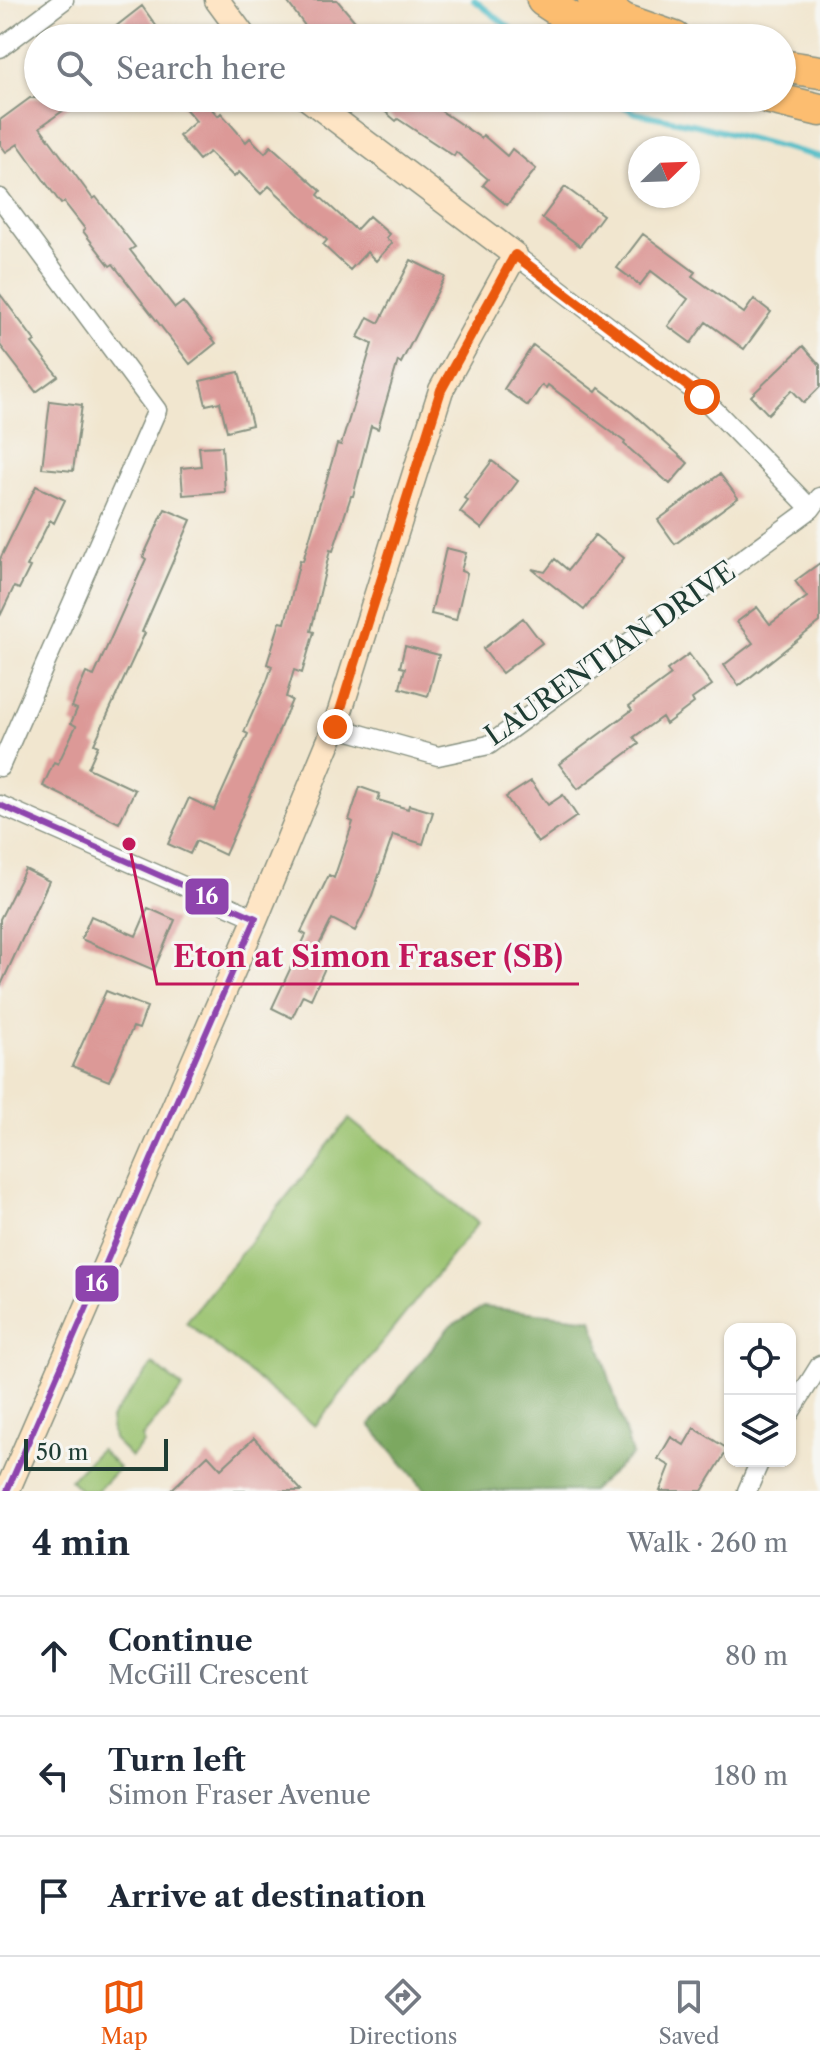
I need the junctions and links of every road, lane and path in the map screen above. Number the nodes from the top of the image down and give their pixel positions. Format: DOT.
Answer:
graph roads {
  1 [pos="64,0"];
  2 [pos="217,0"];
  3 [pos="543,0"];
  4 [pos="594,0"];
  5 [pos="32,24"];
  6 [pos="235,24"];
  7 [pos="580,24"];
  8 [pos="635,24"];
  9 [pos="24,30"];
  10 [pos="0,48"];
  11 [pos="796,68"];
  12 [pos="820,72"];
  13 [pos="796,104"];
  14 [pos="820,110"];
  15 [pos="326,112"];
  16 [pos="0,198"];
  17 [pos="515,255"];
  18 [pos="815,503"];
  19 [pos="335,727"];
  20 [pos="0,767"];
  21 [pos="0,805"];
  22 [pos="256,918"];
  23 [pos="820,1365"];
  24 [pos="796,1403"];
  25 [pos="757,1467"];
  26 [pos="7,1491"];
  27 [pos="747,1491"];
  1 -- 5 [label="street"];
  2 -- 6 [label="street"];
  3 -- 7 [label="highway"];
  4 -- 8 [label="highway"];
  9 -- 10 [label="street"];
  11 -- 12 [label="highway"];
  13 -- 14 [label="highway"];
  15 -- 17 [label="street"];
  16 -- 20 [label="street"];
  17 -- 18 [label="street"];
  17 -- 19 [label="street"];
  18 -- 19 [label="street, LAURENTIAN DRIVE"];
  19 -- 22 [label="street"];
  21 -- 22 [label="street"];
  22 -- 26 [label="street"];
  23 -- 24 [label="street"];
  25 -- 27 [label="street"];
}
